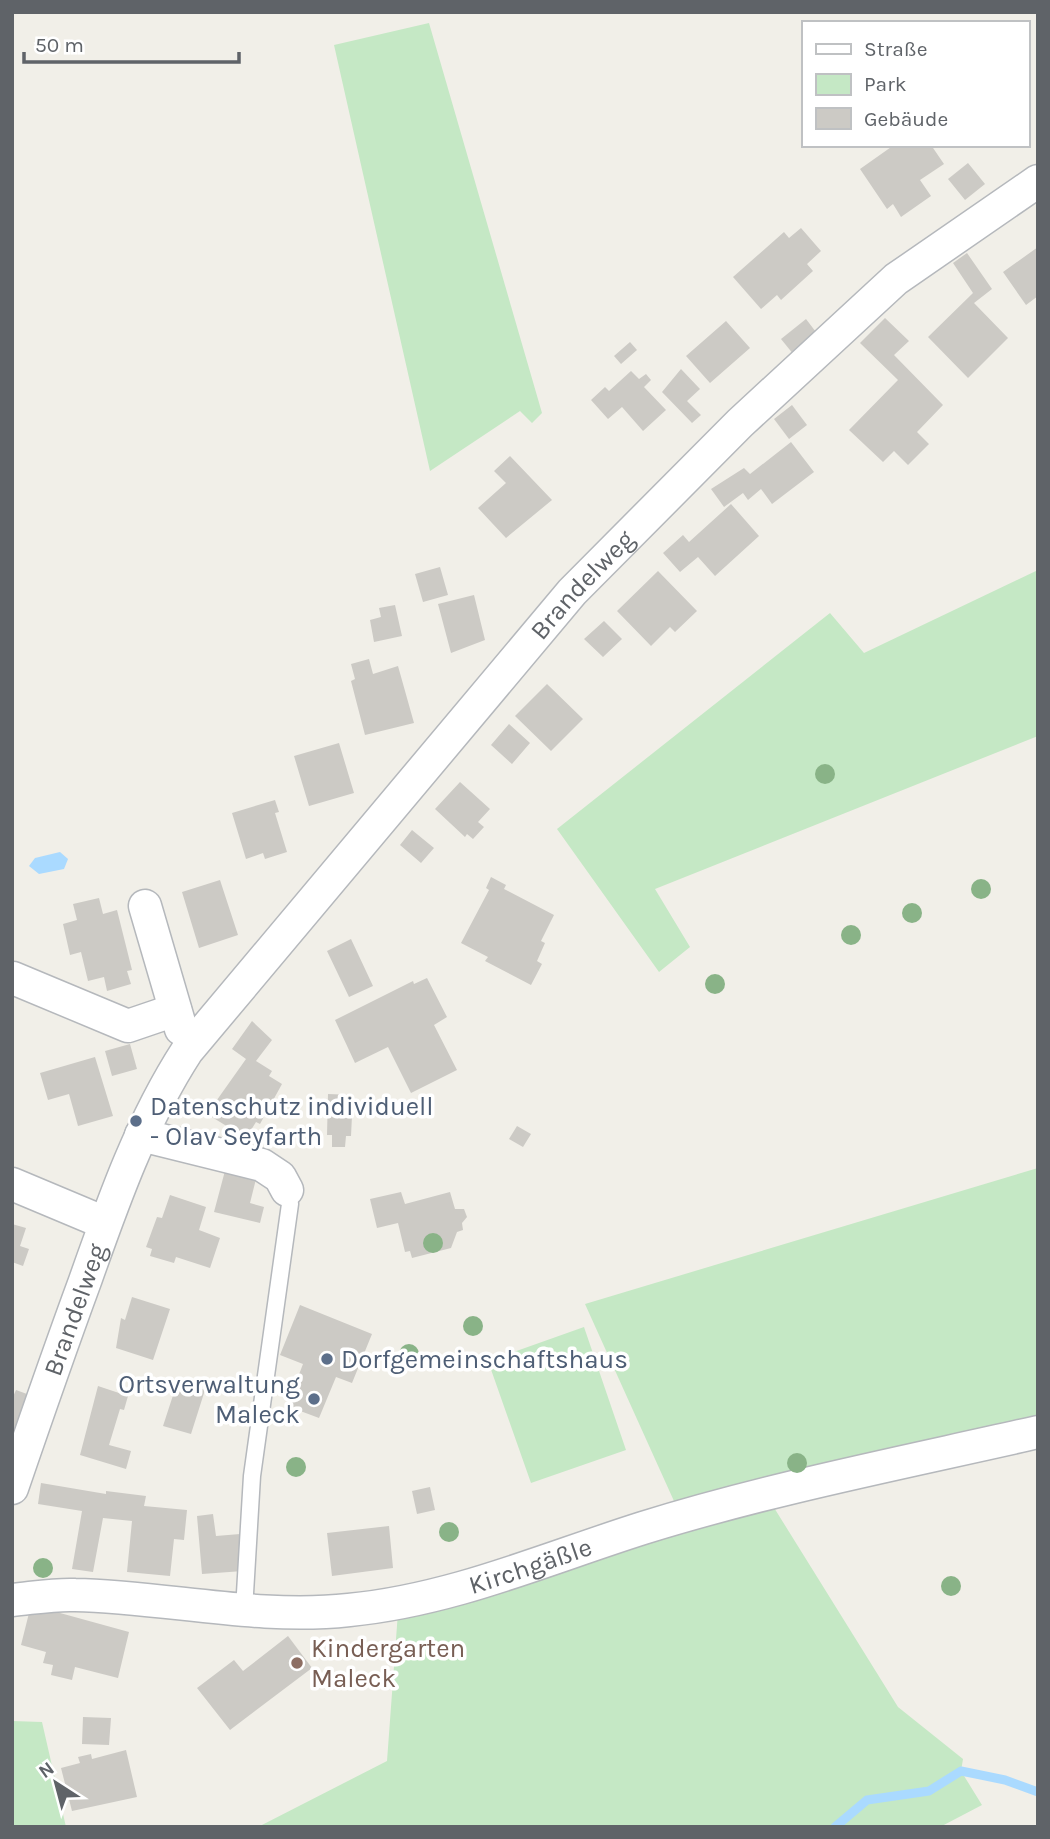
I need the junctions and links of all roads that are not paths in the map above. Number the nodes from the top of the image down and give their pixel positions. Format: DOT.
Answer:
graph roads {
  1 [pos="1038,181"];
  2 [pos="145,906"];
  3 [pos="13,978"];
  4 [pos="175,1010"];
  5 [pos="187,1052"];
  6 [pos="141,1135"];
  7 [pos="12,1184"];
  8 [pos="288,1190"];
  9 [pos="105,1223"];
  10 [pos="1038,1432"];
  11 [pos="12,1488"];
  12 [pos="12,1600"];
  13 [pos="244,1610"];
  1 -- 5 [label="street, Brandelweg"];
  2 -- 4 [label="street"];
  3 -- 4 [label="street"];
  4 -- 5 [label="street"];
  5 -- 6 [label="street, Brandelweg"];
  6 -- 8 [label="street"];
  6 -- 9 [label="street, Brandelweg"];
  7 -- 9 [label="street"];
  8 -- 13 [label="lane"];
  9 -- 11 [label="street, Brandelweg"];
  10 -- 13 [label="street, Kirchgäßle"];
  12 -- 13 [label="street, Kirchgäßle"];
}
